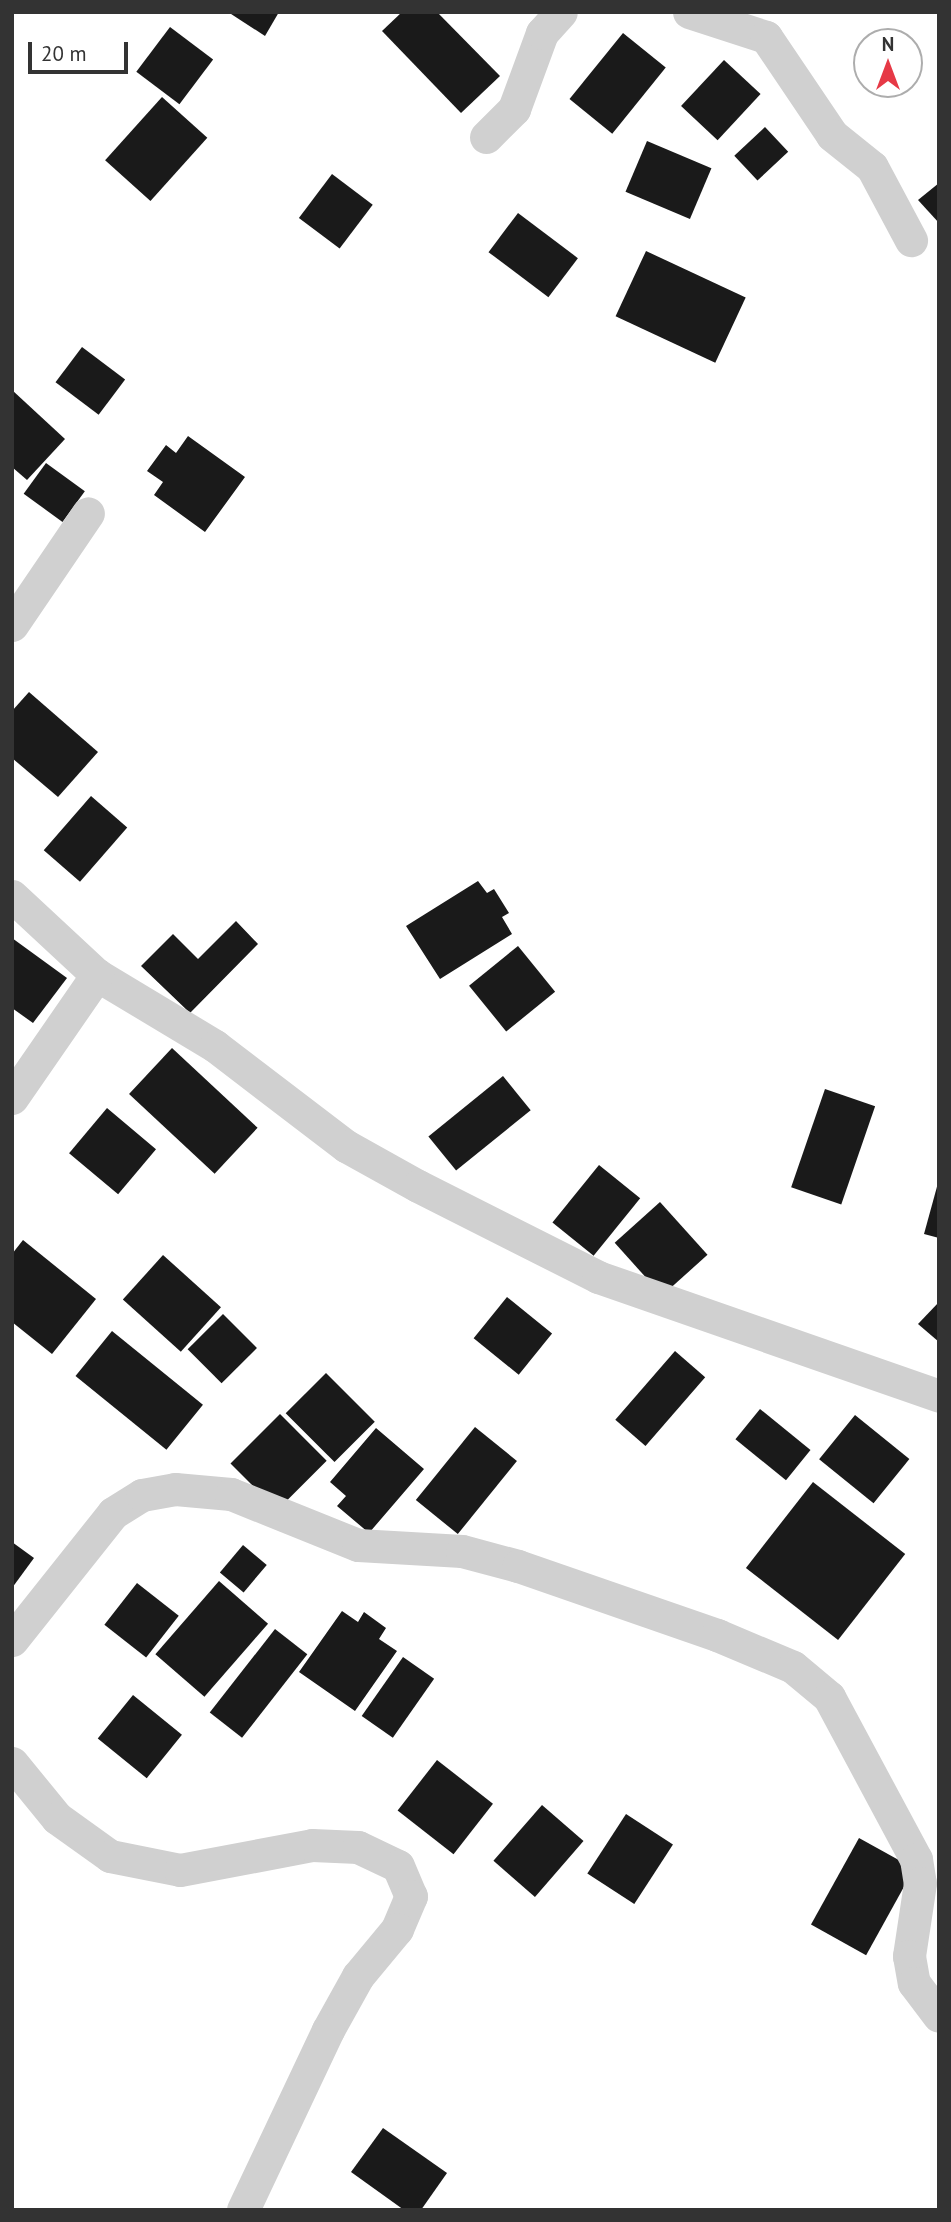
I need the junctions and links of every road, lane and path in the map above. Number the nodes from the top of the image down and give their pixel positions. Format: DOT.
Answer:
graph roads {
  1 [pos="561,12"];
  2 [pos="689,12"];
  3 [pos="486,137"];
  4 [pos="911,240"];
  5 [pos="88,513"];
  6 [pos="12,625"];
  7 [pos="12,895"];
  8 [pos="97,975"];
  9 [pos="12,1098"];
  10 [pos="939,1396"];
  11 [pos="12,1640"];
  12 [pos="12,1763"];
  13 [pos="939,2016"];
  14 [pos="243,2210"];
  1 -- 3 [label="street"];
  2 -- 4 [label="street"];
  5 -- 6 [label="street"];
  7 -- 8 [label="street"];
  8 -- 9 [label="street"];
  8 -- 10 [label="street"];
  11 -- 13 [label="street"];
  12 -- 14 [label="street"];
}
